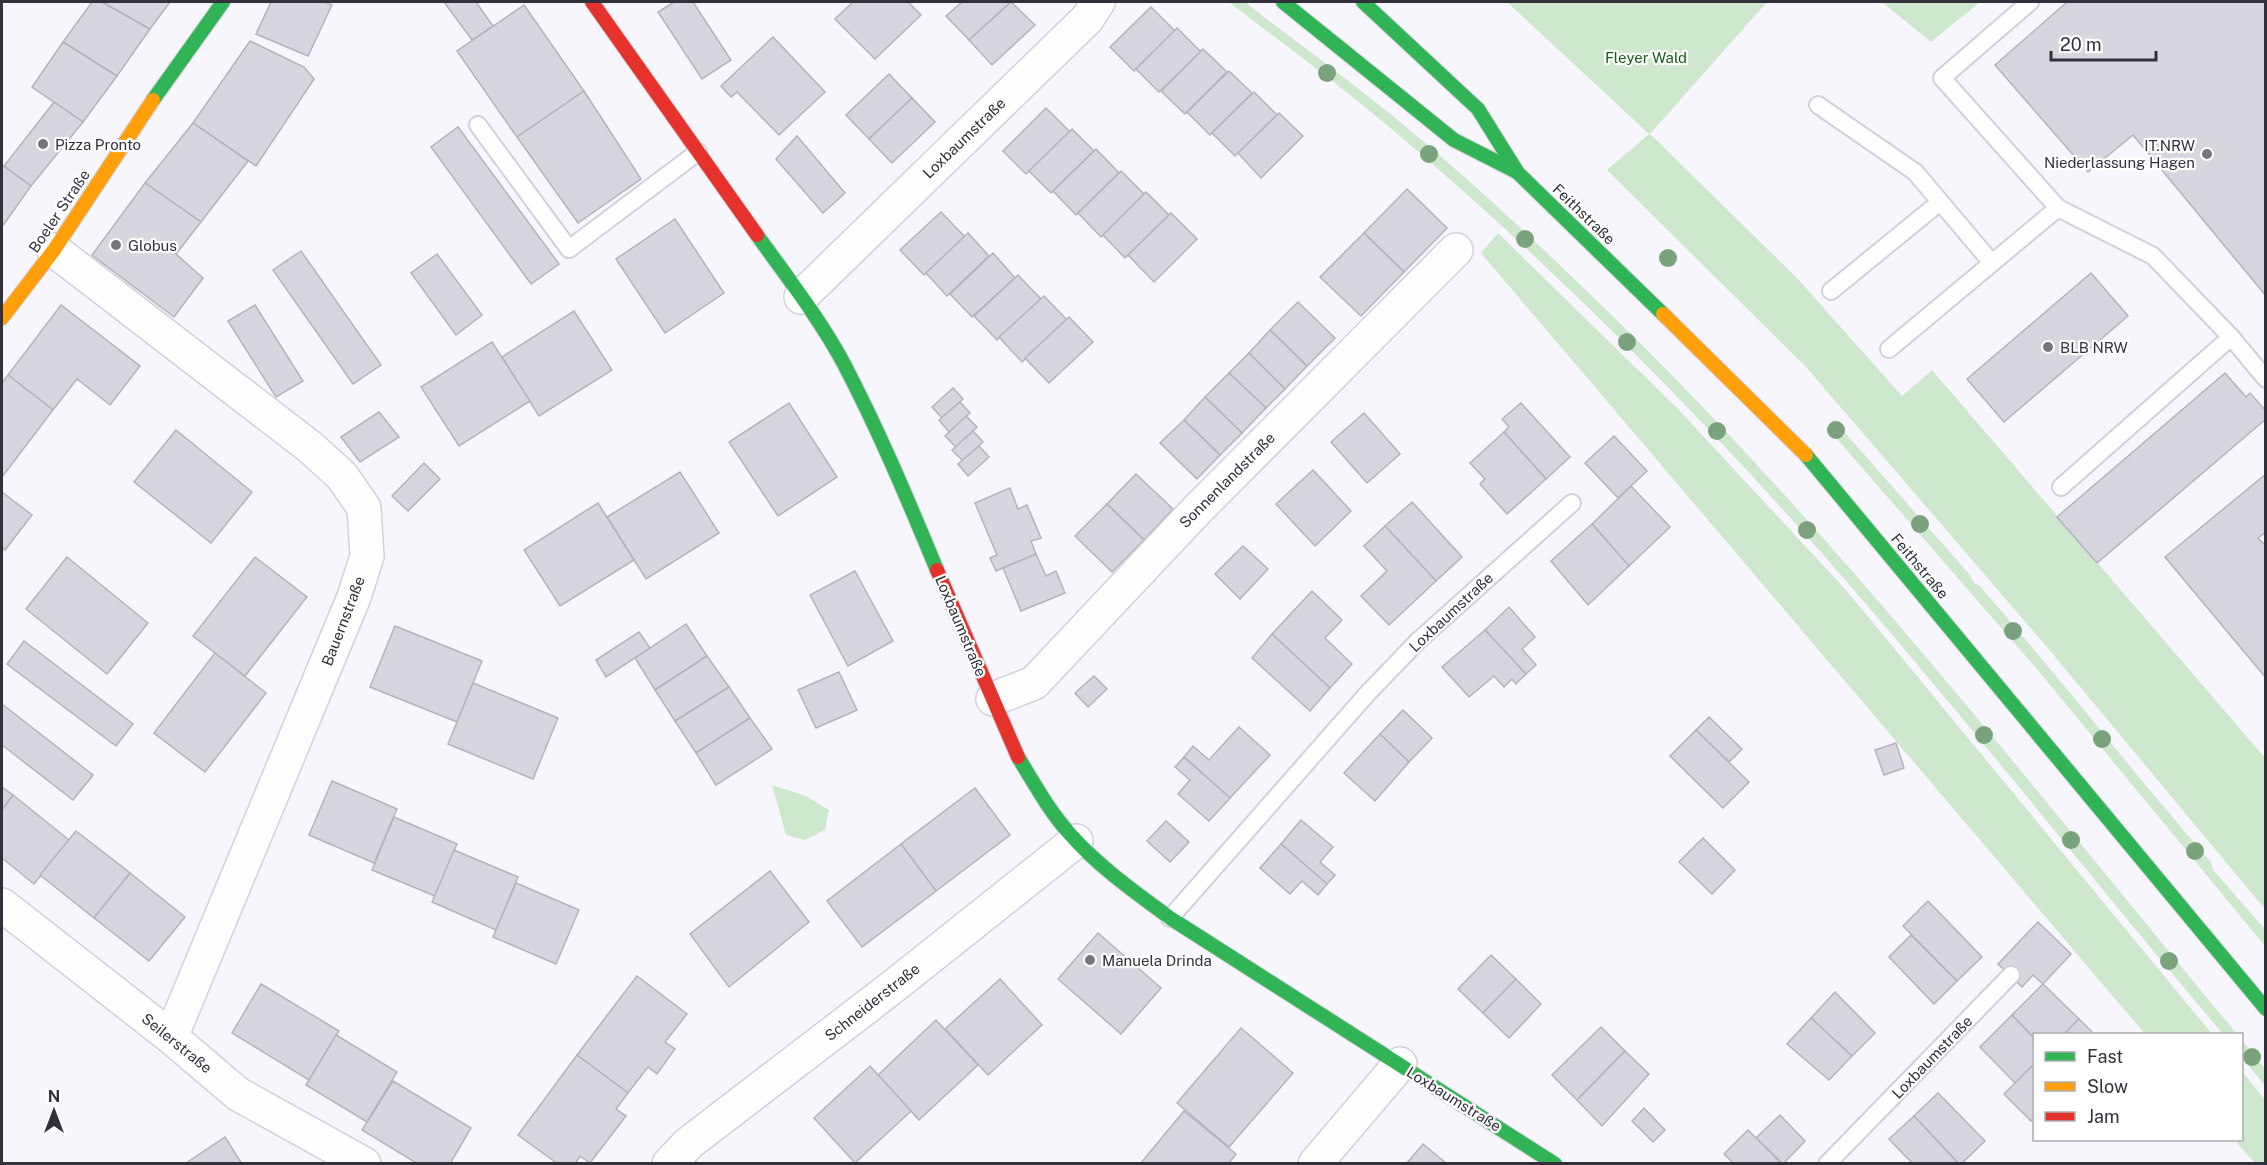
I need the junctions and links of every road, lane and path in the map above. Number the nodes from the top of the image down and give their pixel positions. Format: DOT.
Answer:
graph roads {
  1 [pos="223,2"];
  2 [pos="592,2"];
  3 [pos="1098,2"];
  4 [pos="1282,2"];
  5 [pos="1363,2"];
  6 [pos="2030,2"];
  7 [pos="1818,105"];
  8 [pos="478,125"];
  9 [pos="698,152"];
  10 [pos="1518,173"];
  11 [pos="1940,202"];
  12 [pos="2058,208"];
  13 [pos="54,250"];
  14 [pos="1456,250"];
  15 [pos="1992,263"];
  16 [pos="1831,291"];
  17 [pos="801,297"];
  18 [pos="2,318"];
  19 [pos="2231,338"];
  20 [pos="1889,349"];
  21 [pos="2265,379"];
  22 [pos="2061,487"];
  23 [pos="1572,503"];
  24 [pos="993,699"];
  25 [pos="1076,841"];
  26 [pos="2,905"];
  27 [pos="1170,918"];
  28 [pos="2011,975"];
  29 [pos="2265,1009"];
  30 [pos="171,1036"];
  31 [pos="1400,1064"];
  32 [pos="364,1164"];
  33 [pos="669,1164"];
  34 [pos="1315,1164"];
  35 [pos="1556,1164"];
  36 [pos="1827,1164"];
  1 -- 13 [label="street, Boeler Straße"];
  2 -- 9 [label="street, Loxbaumstraße"];
  3 -- 17 [label="street, Loxbaumstraße"];
  4 -- 10 [label="street, Feithstraße"];
  5 -- 10 [label="street, Feithstraße"];
  6 -- 12 [label="lane"];
  7 -- 11 [label="lane"];
  8 -- 9 [label="lane"];
  9 -- 17 [label="street, Loxbaumstraße"];
  10 -- 29 [label="street, Feithstraße"];
  11 -- 15 [label="lane"];
  11 -- 16 [label="lane"];
  12 -- 15 [label="lane"];
  12 -- 19 [label="lane"];
  13 -- 18 [label="street, Boeler Straße"];
  13 -- 30 [label="street, Bauernstraße"];
  14 -- 24 [label="street, Sonnenlandstraße"];
  15 -- 20 [label="lane"];
  17 -- 24 [label="street, Loxbaumstraße"];
  19 -- 21 [label="lane"];
  19 -- 22 [label="lane"];
  23 -- 27 [label="lane, Loxbaumstraße"];
  24 -- 25 [label="street, Loxbaumstraße"];
  25 -- 27 [label="street, Loxbaumstraße"];
  25 -- 33 [label="street, Schneiderstraße"];
  26 -- 30 [label="street, Seilerstraße"];
  27 -- 31 [label="street, Loxbaumstraße"];
  28 -- 36 [label="lane, Loxbaumstraße"];
  30 -- 32 [label="street, Seilerstraße"];
  31 -- 34 [label="street"];
  31 -- 35 [label="street, Loxbaumstraße"];
}
